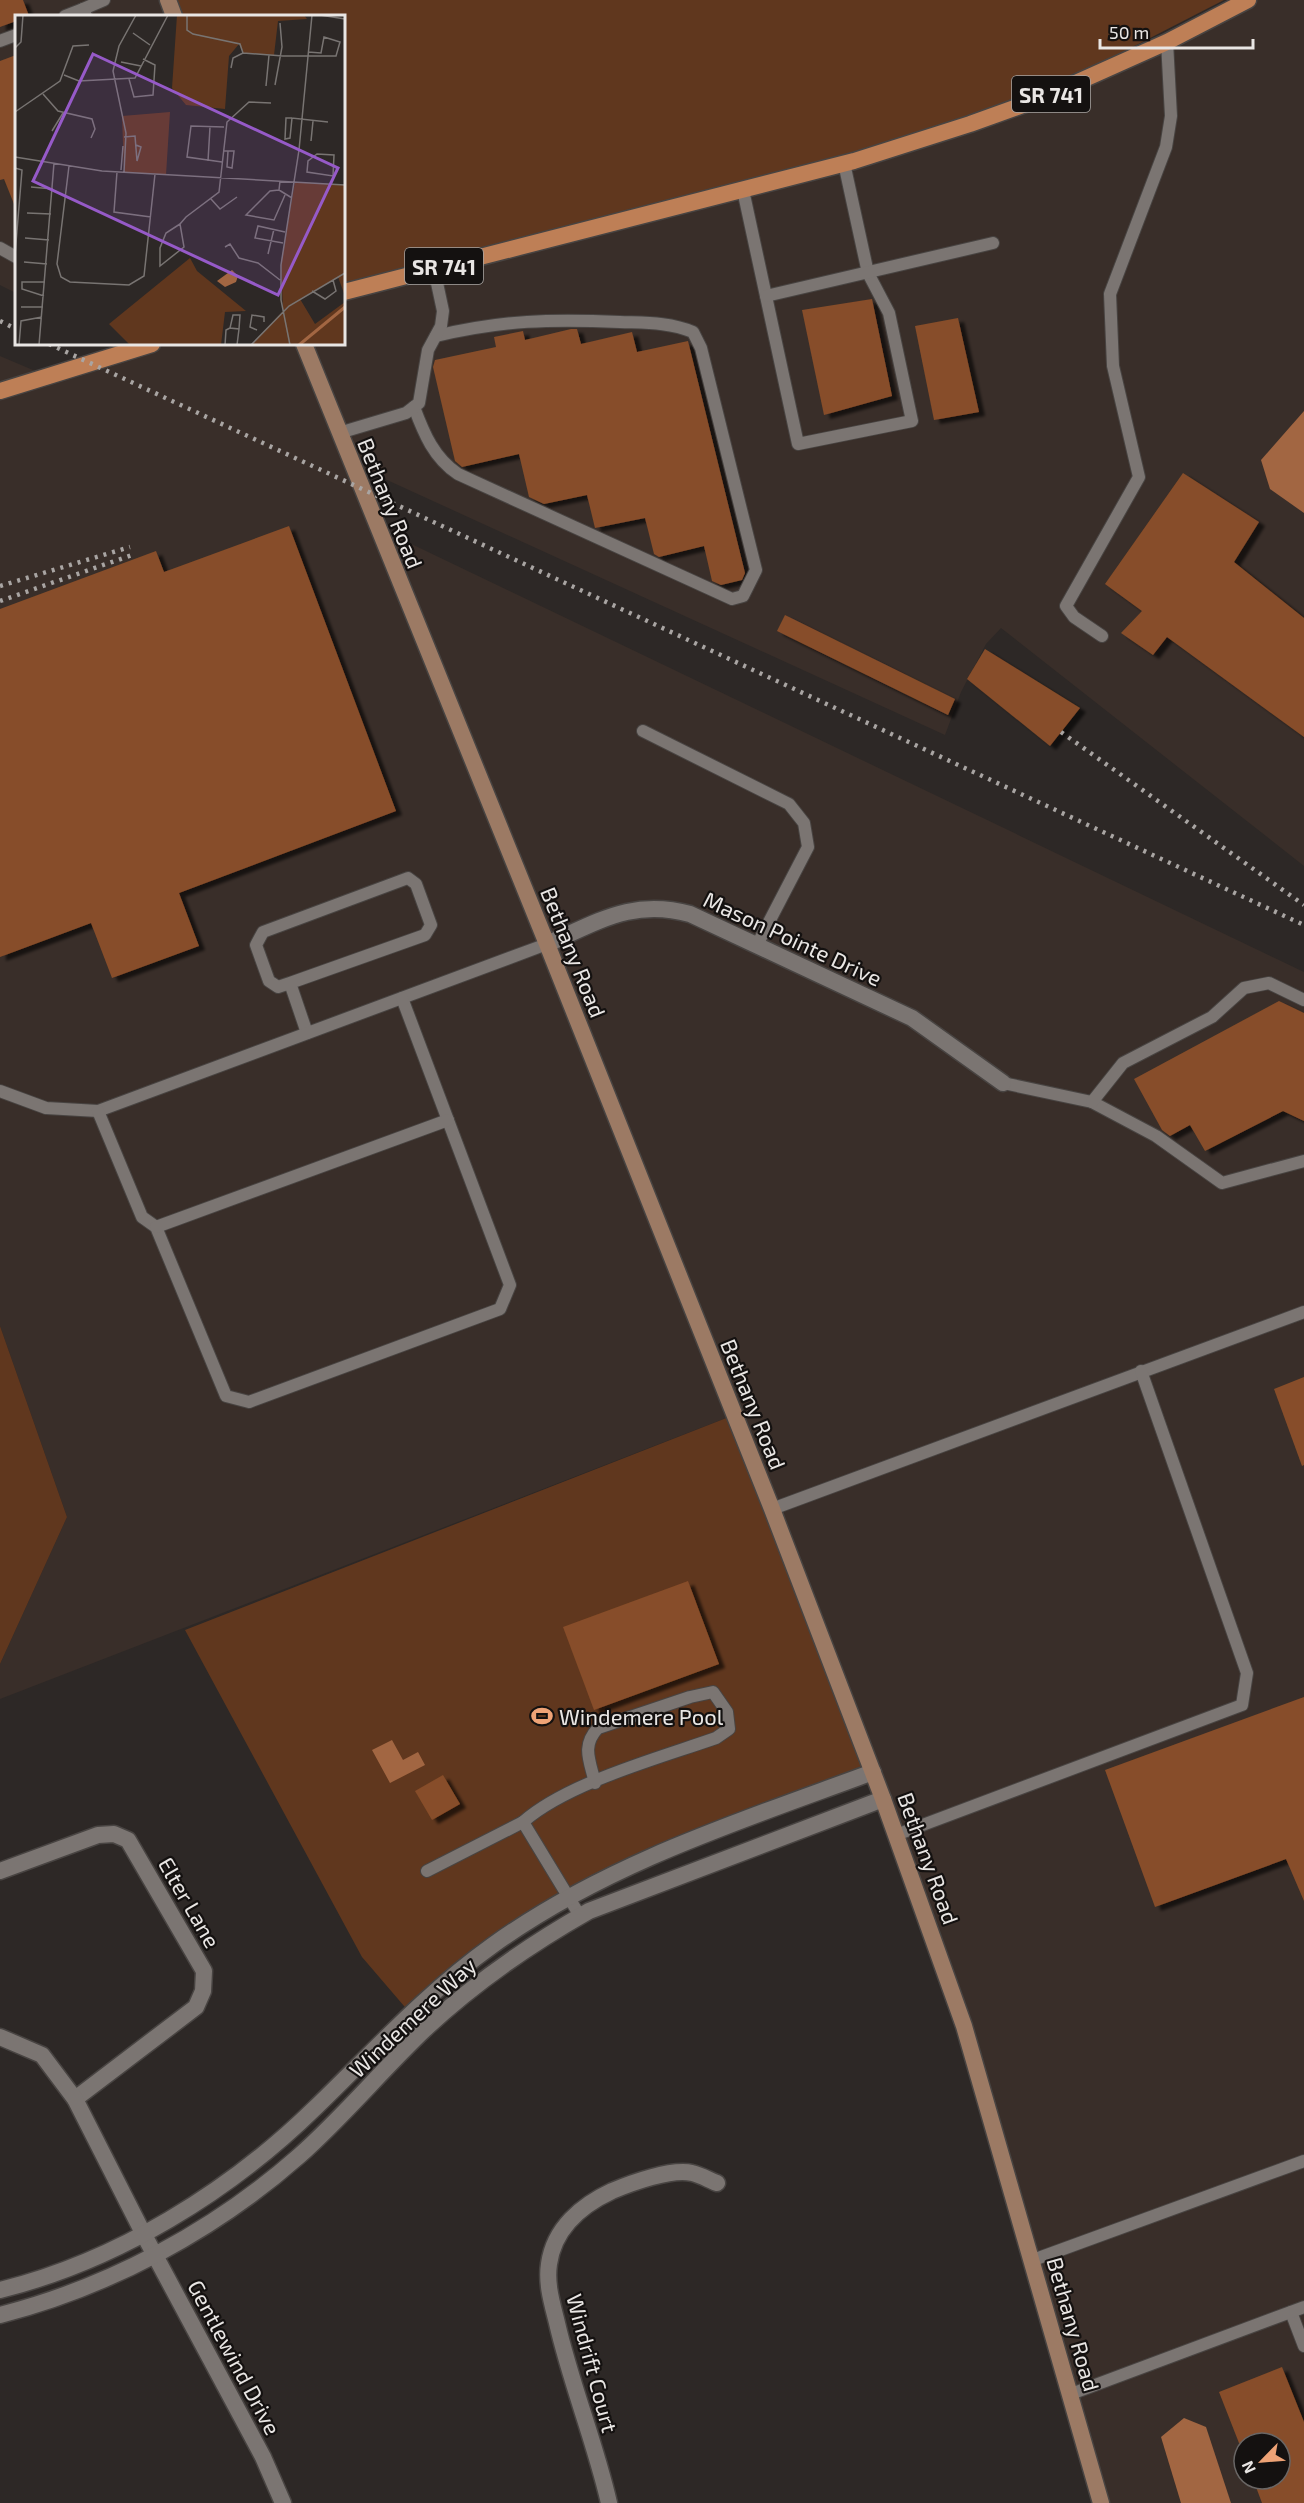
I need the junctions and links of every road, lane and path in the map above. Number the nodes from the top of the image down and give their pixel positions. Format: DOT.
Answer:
graph roads {
  1 [pos="104,0"];
  2 [pos="168,0"];
  3 [pos="1248,0"];
  4 [pos="85,13"];
  5 [pos="174,15"];
  6 [pos="15,35"];
  7 [pos="0,41"];
  8 [pos="1167,42"];
  9 [pos="844,163"];
  10 [pos="743,190"];
  11 [pos="993,243"];
  12 [pos="0,248"];
  13 [pos="15,256"];
  14 [pos="434,269"];
  15 [pos="868,273"];
  16 [pos="345,292"];
  17 [pos="766,296"];
  18 [pos="436,336"];
  19 [pos="149,345"];
  20 [pos="304,345"];
  21 [pos="0,391"];
  22 [pos="414,407"];
  23 [pos="339,434"];
  24 [pos="1102,636"];
  25 [pos="643,730"];
  26 [pos="547,944"];
  27 [pos="757,945"];
  28 [pos="290,983"];
  29 [pos="402,998"];
  30 [pos="1304,1000"];
  31 [pos="307,1033"];
  32 [pos="1003,1083"];
  33 [pos="0,1091"];
  34 [pos="1092,1102"];
  35 [pos="98,1111"];
  36 [pos="448,1120"];
  37 [pos="1304,1161"];
  38 [pos="156,1227"];
  39 [pos="1304,1312"];
  40 [pos="1141,1371"];
  41 [pos="772,1509"];
  42 [pos="873,1772"];
  43 [pos="595,1783"];
  44 [pos="884,1799"];
  45 [pos="523,1822"];
  46 [pos="896,1835"];
  47 [pos="0,1871"];
  48 [pos="427,1871"];
  49 [pos="570,1897"];
  50 [pos="580,1916"];
  51 [pos="0,2037"];
  52 [pos="75,2099"];
  53 [pos="1304,2161"];
  54 [pos="717,2183"];
  55 [pos="143,2234"];
  56 [pos="155,2255"];
  57 [pos="1033,2260"];
  58 [pos="0,2290"];
  59 [pos="1304,2307"];
  60 [pos="1291,2312"];
  61 [pos="0,2315"];
  62 [pos="1304,2346"];
  63 [pos="1071,2394"];
  64 [pos="283,2503"];
  65 [pos="609,2503"];
  66 [pos="1101,2503"];
  1 -- 4 [label="lane"];
  2 -- 5 [label="main road"];
  3 -- 8 [label="main road, SR 741"];
  6 -- 7 [label="lane"];
  8 -- 9 [label="main road, SR 741"];
  8 -- 24 [label="lane"];
  9 -- 10 [label="main road, SR 741"];
  9 -- 15 [label="lane"];
  10 -- 14 [label="main road, SR 741"];
  10 -- 17 [label="lane"];
  11 -- 15 [label="lane"];
  12 -- 13 [label="lane"];
  14 -- 16 [label="main road, SR 741"];
  14 -- 18 [label="lane"];
  15 -- 17 [label="lane"];
  15 -- 17 [label="lane"];
  18 -- 22 [label="lane"];
  18 -- 22 [label="lane"];
  19 -- 21 [label="main road"];
  20 -- 23 [label="main road, Bethany Road"];
  22 -- 23 [label="lane"];
  23 -- 26 [label="main road, Bethany Road"];
  25 -- 27 [label="lane"];
  26 -- 27 [label="street, Mason Pointe Drive"];
  26 -- 29 [label="lane"];
  26 -- 41 [label="main road, Bethany Road"];
  27 -- 32 [label="street, Mason Pointe Drive"];
  28 -- 28 [label="lane"];
  28 -- 31 [label="lane"];
  29 -- 31 [label="lane"];
  29 -- 36 [label="lane"];
  30 -- 34 [label="lane"];
  31 -- 35 [label="lane"];
  32 -- 34 [label="lane"];
  33 -- 35 [label="lane"];
  34 -- 37 [label="lane"];
  35 -- 38 [label="lane"];
  36 -- 38 [label="lane"];
  36 -- 38 [label="lane"];
  39 -- 40 [label="lane"];
  40 -- 41 [label="lane"];
  40 -- 46 [label="lane"];
  41 -- 42 [label="main road, Bethany Road"];
  42 -- 44 [label="main road, Bethany Road"];
  42 -- 49 [label="street, Windemere Way"];
  43 -- 43 [label="lane"];
  43 -- 45 [label="lane"];
  44 -- 46 [label="main road, Bethany Road"];
  44 -- 50 [label="street, Windemere Way"];
  45 -- 48 [label="lane"];
  45 -- 49 [label="lane"];
  46 -- 57 [label="main road, Bethany Road"];
  47 -- 52 [label="street, Elter Lane"];
  49 -- 50 [label="lane"];
  49 -- 55 [label="street, Windemere Way"];
  50 -- 56 [label="street, Windemere Way"];
  51 -- 52 [label="street, Gentlewind Drive"];
  52 -- 55 [label="street, Gentlewind Drive"];
  53 -- 57 [label="lane"];
  54 -- 65 [label="street, Windrift Court"];
  55 -- 56 [label="street, Gentlewind Drive"];
  55 -- 58 [label="street, Windemere Way"];
  56 -- 61 [label="street, Windemere Way"];
  56 -- 64 [label="street, Gentlewind Drive"];
  57 -- 63 [label="main road, Bethany Road"];
  59 -- 60 [label="lane"];
  60 -- 62 [label="lane"];
  60 -- 63 [label="lane"];
  63 -- 66 [label="main road, Bethany Road"];
}
